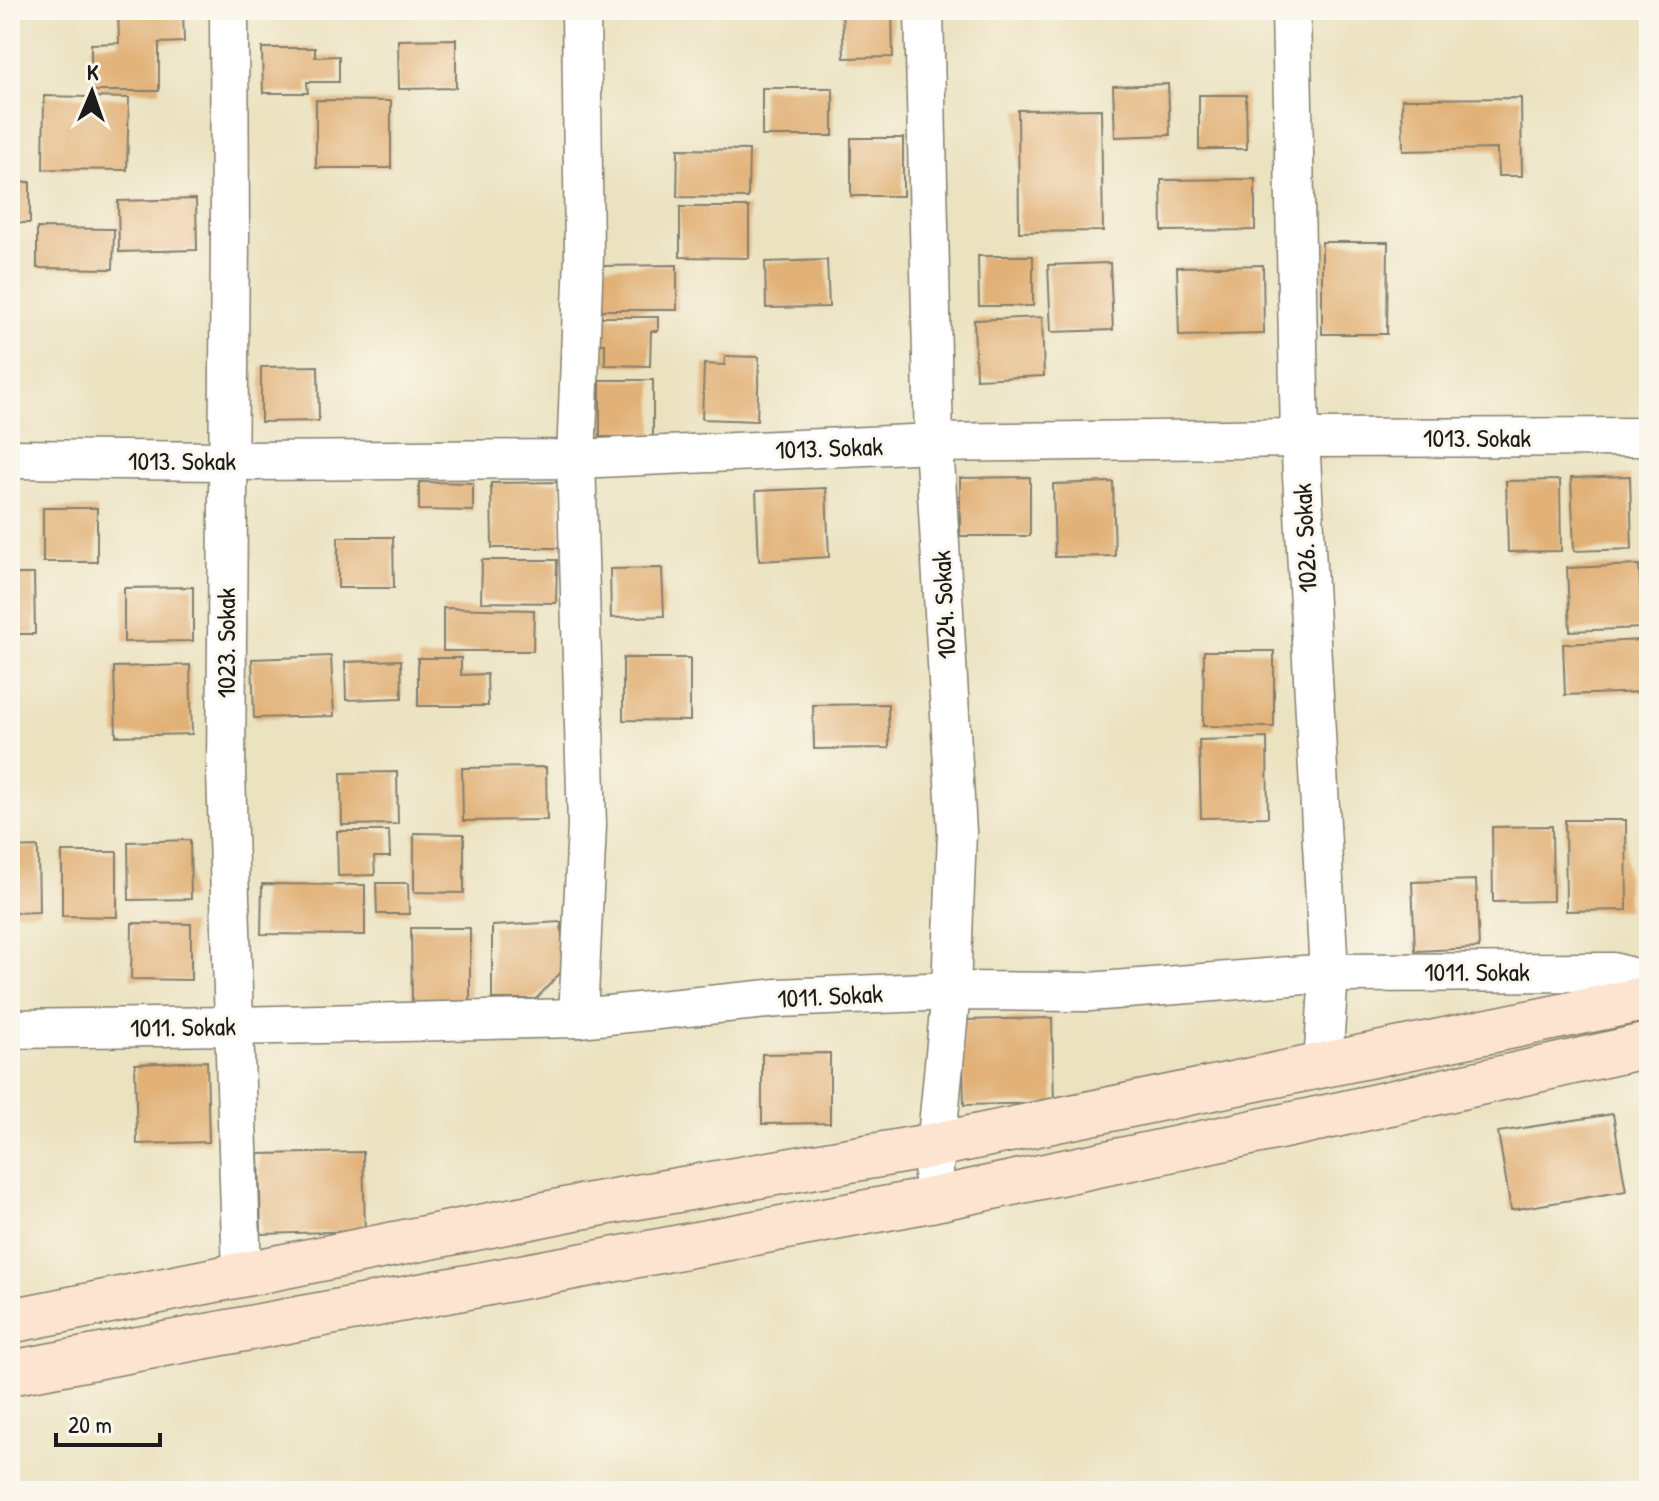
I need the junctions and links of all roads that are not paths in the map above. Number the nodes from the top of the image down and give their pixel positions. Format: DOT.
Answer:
graph roads {
  1 [pos="229,10"];
  2 [pos="581,10"];
  3 [pos="924,10"];
  4 [pos="1291,10"];
  5 [pos="1649,437"];
  6 [pos="1300,438"];
  7 [pos="934,443"];
  8 [pos="10,459"];
  9 [pos="576,459"];
  10 [pos="228,461"];
  11 [pos="1329,973"];
  12 [pos="1649,982"];
  13 [pos="951,991"];
  14 [pos="1649,998"];
  15 [pos="578,1018"];
  16 [pos="232,1026"];
  17 [pos="10,1029"];
  18 [pos="1649,1045"];
  19 [pos="1323,1065"];
  20 [pos="936,1145"];
  21 [pos="931,1200"];
  22 [pos="242,1275"];
  23 [pos="10,1321"];
  24 [pos="10,1373"];
  1 -- 10 [label="street, 1023. Sokak"];
  2 -- 9 [label="street"];
  3 -- 7 [label="street, 1024. Sokak"];
  4 -- 6 [label="street, 1026. Sokak"];
  5 -- 6 [label="street, 1013. Sokak"];
  6 -- 7 [label="street, 1013. Sokak"];
  6 -- 11 [label="street, 1026. Sokak"];
  7 -- 9 [label="street, 1013. Sokak"];
  7 -- 13 [label="street, 1024. Sokak"];
  8 -- 10 [label="street, 1013. Sokak"];
  9 -- 10 [label="street, 1013. Sokak"];
  9 -- 15 [label="street"];
  10 -- 16 [label="street, 1023. Sokak"];
  11 -- 12 [label="street, 1011. Sokak"];
  11 -- 13 [label="street, 1011. Sokak"];
  11 -- 19 [label="street, 1026. Sokak"];
  13 -- 15 [label="street, 1011. Sokak"];
  13 -- 20 [label="street, 1024. Sokak"];
  14 -- 19 [label="street"];
  15 -- 16 [label="street, 1011. Sokak"];
  16 -- 17 [label="street, 1011. Sokak"];
  16 -- 22 [label="street, 1023. Sokak"];
  18 -- 21 [label="street"];
  19 -- 20 [label="street"];
  20 -- 21 [label="street, 1024. Sokak"];
  20 -- 22 [label="street"];
  21 -- 24 [label="street"];
  22 -- 23 [label="street"];
}
